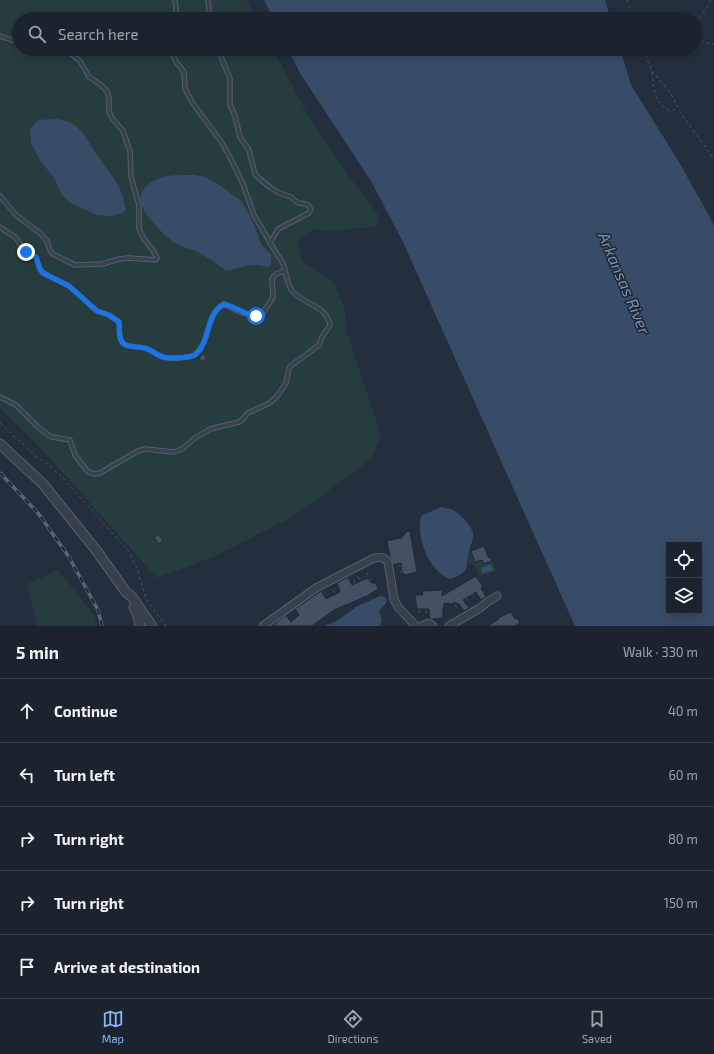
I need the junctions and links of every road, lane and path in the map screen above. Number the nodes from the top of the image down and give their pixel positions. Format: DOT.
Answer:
graph roads {
  1 [pos="175,0"];
  2 [pos="208,0"];
  3 [pos="627,0"];
  4 [pos="711,0"];
  5 [pos="176,12"];
  6 [pos="209,12"];
  7 [pos="631,12"];
  8 [pos="702,15"];
  9 [pos="0,36"];
  10 [pos="12,40"];
  11 [pos="702,41"];
  12 [pos="714,44"];
  13 [pos="73,56"];
  14 [pos="174,56"];
  15 [pos="221,56"];
  16 [pos="646,56"];
  17 [pos="652,72"];
  18 [pos="678,108"];
  19 [pos="714,159"];
  20 [pos="0,196"];
  21 [pos="0,227"];
  22 [pos="270,243"];
  23 [pos="284,271"];
  24 [pos="0,397"];
  25 [pos="0,423"];
  26 [pos="0,444"];
  27 [pos="402,551"];
  28 [pos="396,552"];
  29 [pos="401,557"];
  30 [pos="398,558"];
  31 [pos="405,564"];
  32 [pos="398,566"];
  33 [pos="400,572"];
  34 [pos="402,572"];
  35 [pos="367,573"];
  36 [pos="358,577"];
  37 [pos="354,580"];
  38 [pos="363,581"];
  39 [pos="349,582"];
  40 [pos="371,582"];
  41 [pos="355,584"];
  42 [pos="343,585"];
  43 [pos="350,586"];
  44 [pos="344,588"];
  45 [pos="333,590"];
  46 [pos="478,591"];
  47 [pos="126,592"];
  48 [pos="471,593"];
  49 [pos="335,594"];
  50 [pos="480,594"];
  51 [pos="497,596"];
  52 [pos="322,597"];
  53 [pos="474,597"];
  54 [pos="466,598"];
  55 [pos="324,600"];
  56 [pos="317,601"];
  57 [pos="468,601"];
  58 [pos="461,602"];
  59 [pos="311,604"];
  60 [pos="319,604"];
  61 [pos="463,604"];
  62 [pos="455,605"];
  63 [pos="313,607"];
  64 [pos="306,608"];
  65 [pos="457,608"];
  66 [pos="432,609"];
  67 [pos="439,609"];
  68 [pos="420,610"];
  69 [pos="426,610"];
  70 [pos="300,612"];
  71 [pos="432,612"];
  72 [pos="439,612"];
  73 [pos="426,613"];
  74 [pos="309,614"];
  75 [pos="420,614"];
  76 [pos="302,615"];
  77 [pos="288,620"];
  78 [pos="290,622"];
  79 [pos="283,624"];
  80 [pos="140,626"];
  81 [pos="152,626"];
  82 [pos="166,626"];
  83 [pos="263,626"];
  84 [pos="285,626"];
  85 [pos="416,626"];
  86 [pos="421,626"];
  87 [pos="433,626"];
  88 [pos="449,626"];
  1 -- 5 [label="lane"];
  2 -- 6 [label="lane"];
  3 -- 7 [label="path"];
  4 -- 8 [label="path"];
  9 -- 10 [label="lane"];
  11 -- 12 [label="path"];
  13 -- 20 [label="lane"];
  14 -- 22 [label="lane"];
  15 -- 22 [label="lane"];
  16 -- 17 [label="path"];
  17 -- 18 [label="path"];
  17 -- 18 [label="path"];
  18 -- 19 [label="path"];
  21 -- 23 [label="lane"];
  22 -- 23 [label="lane"];
  23 -- 24 [label="lane"];
  25 -- 82 [label="path"];
  26 -- 47 [label="street"];
  27 -- 28 [label="path"];
  29 -- 30 [label="path"];
  31 -- 32 [label="path"];
  33 -- 34 [label="path"];
  35 -- 40 [label="path"];
  36 -- 38 [label="path"];
  37 -- 41 [label="path"];
  39 -- 43 [label="path"];
  42 -- 44 [label="path"];
  45 -- 49 [label="path"];
  46 -- 50 [label="path"];
  47 -- 80 [label="street"];
  47 -- 81 [label="street"];
  48 -- 53 [label="path"];
  51 -- 88 [label="street"];
  52 -- 55 [label="path"];
  54 -- 57 [label="path"];
  56 -- 60 [label="path"];
  58 -- 61 [label="path"];
  59 -- 63 [label="path"];
  62 -- 65 [label="path"];
  64 -- 74 [label="path"];
  66 -- 71 [label="path"];
  67 -- 72 [label="path"];
  68 -- 75 [label="path"];
  69 -- 73 [label="path"];
  70 -- 76 [label="path"];
  77 -- 78 [label="path"];
  79 -- 84 [label="path"];
  83 -- 85 [label="street"];
  86 -- 87 [label="street"];
}
